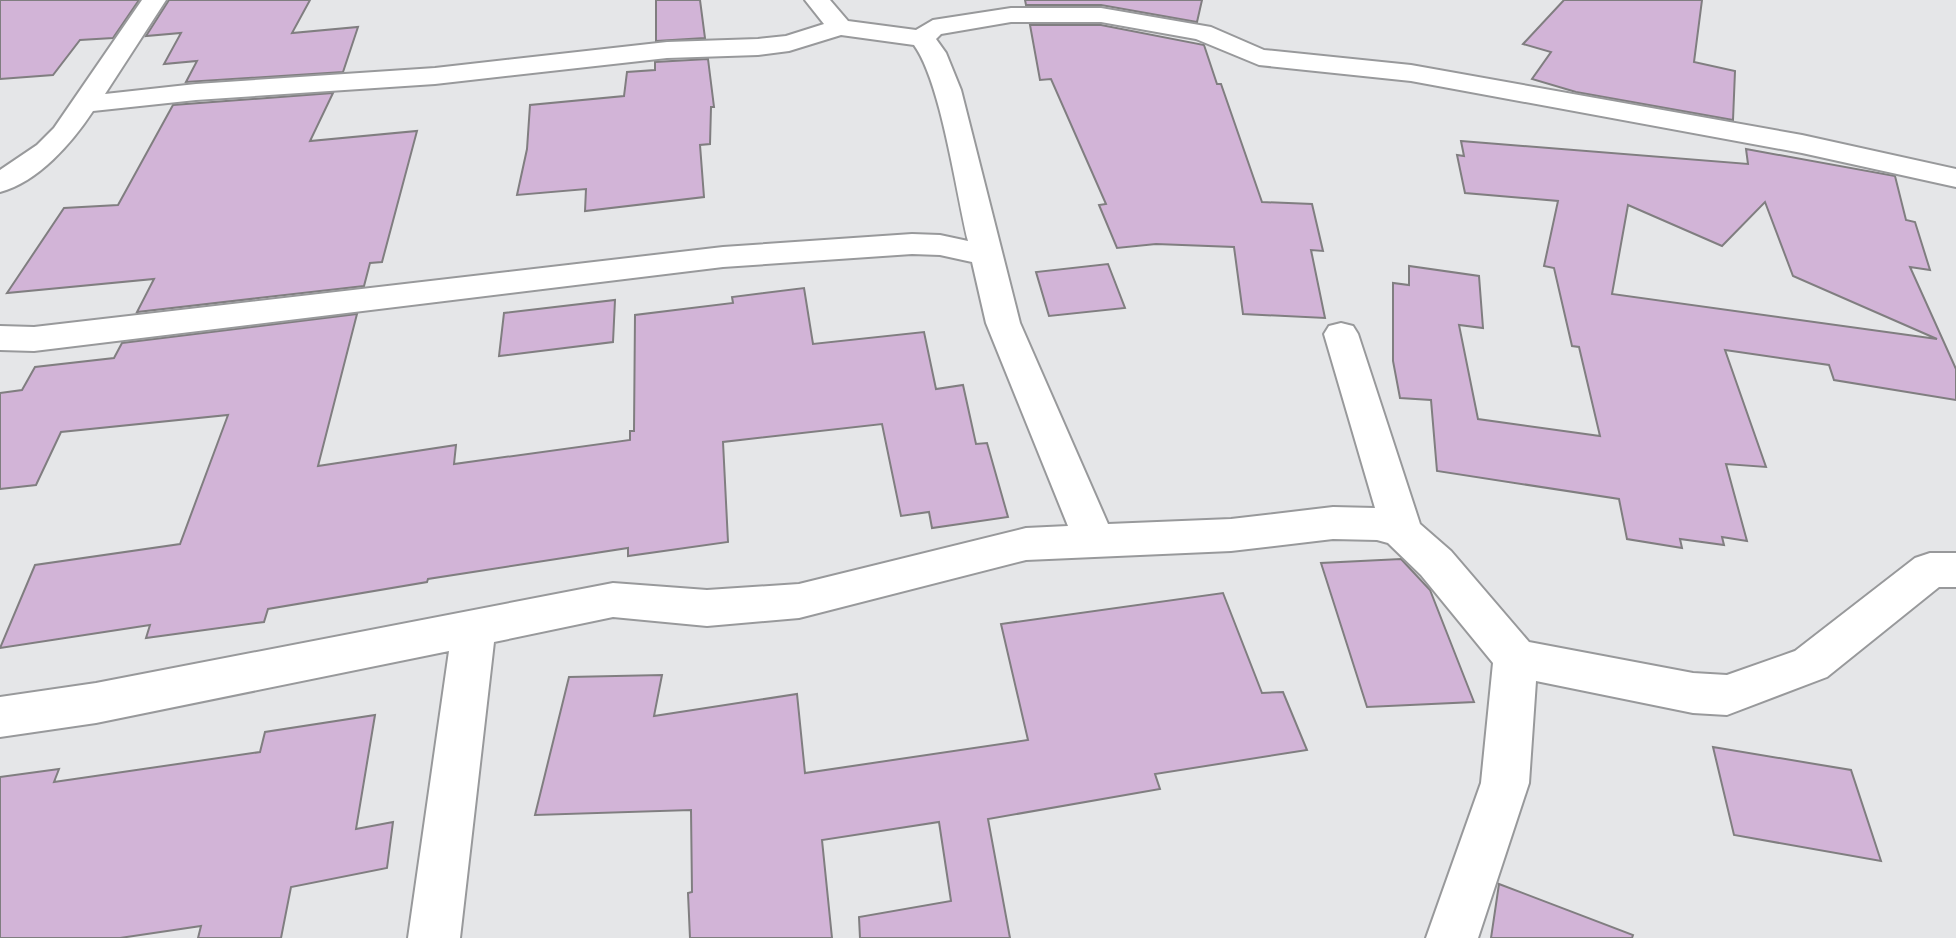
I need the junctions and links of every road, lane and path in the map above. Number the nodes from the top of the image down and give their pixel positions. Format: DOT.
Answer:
graph roads {
  1 [pos="154,0"];
  2 [pos="817,0"];
  3 [pos="840,27"];
  4 [pos="922,38"];
  5 [pos="83,104"];
  6 [pos="1956,178"];
  7 [pos="0,183"];
  8 [pos="985,255"];
  9 [pos="1341,334"];
  10 [pos="0,338"];
  11 [pos="1402,532"];
  12 [pos="1095,542"];
  13 [pos="1956,570"];
  14 [pos="474,627"];
  15 [pos="1516,657"];
  16 [pos="0,717"];
  17 [pos="433,938"];
  18 [pos="1452,938"];
  1 -- 5 [label="street"];
  2 -- 3 [label="street"];
  3 -- 4 [label="street"];
  3 -- 5 [label="street"];
  4 -- 6 [label="street"];
  4 -- 8 [label="street"];
  5 -- 7 [label="street"];
  8 -- 10 [label="street"];
  8 -- 12 [label="street"];
  9 -- 11 [label="street"];
  11 -- 12 [label="street"];
  11 -- 15 [label="street"];
  12 -- 14 [label="street"];
  13 -- 15 [label="street"];
  14 -- 16 [label="street"];
  14 -- 17 [label="street"];
  15 -- 18 [label="street"];
}
